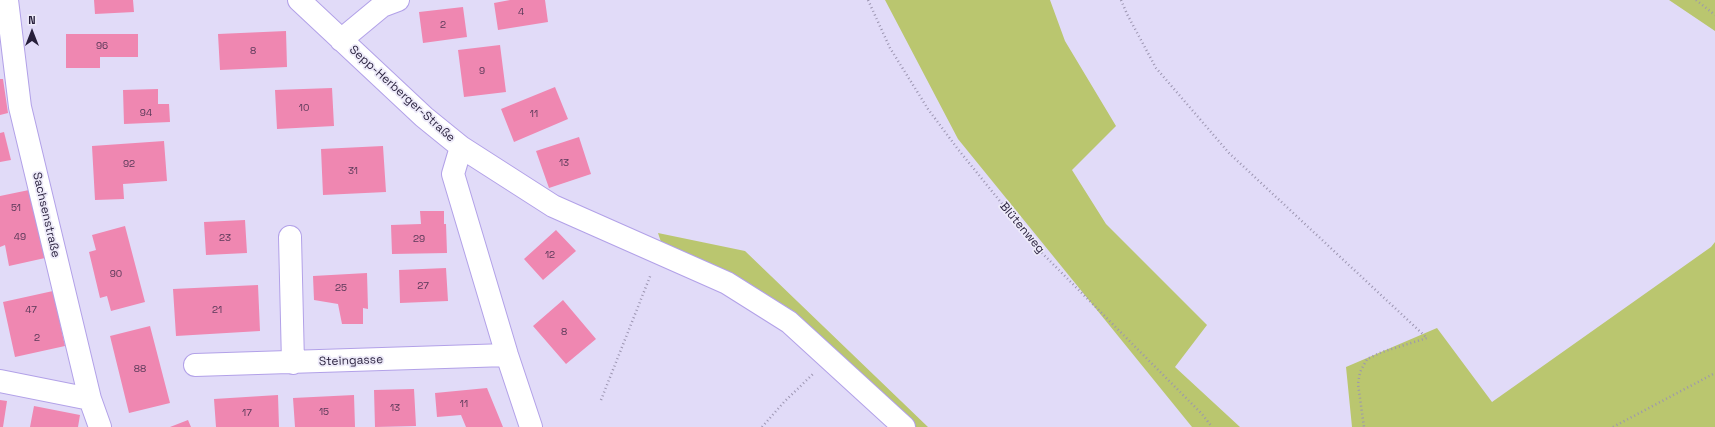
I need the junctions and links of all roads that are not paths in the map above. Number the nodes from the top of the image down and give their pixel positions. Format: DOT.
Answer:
graph roads {
  1 [pos="7,0"];
  2 [pos="299,0"];
  3 [pos="398,0"];
  4 [pos="341,40"];
  5 [pos="461,147"];
  6 [pos="290,237"];
  7 [pos="508,355"];
  8 [pos="293,363"];
  9 [pos="195,365"];
  10 [pos="0,381"];
  11 [pos="90,399"];
  12 [pos="100,427"];
  13 [pos="531,427"];
  14 [pos="904,427"];
  1 -- 11 [label="street, Sachsenstraße"];
  2 -- 4 [label="street, Sepp-Herberger-Straße"];
  3 -- 4 [label="street"];
  4 -- 5 [label="street, Sepp-Herberger-Straße"];
  5 -- 7 [label="street"];
  5 -- 14 [label="street, Sepp-Herberger-Straße"];
  6 -- 8 [label="street"];
  7 -- 8 [label="street, Steingasse"];
  7 -- 13 [label="street"];
  8 -- 9 [label="street, Steingasse"];
  10 -- 11 [label="street"];
  11 -- 12 [label="street, Sachsenstraße"];
}
